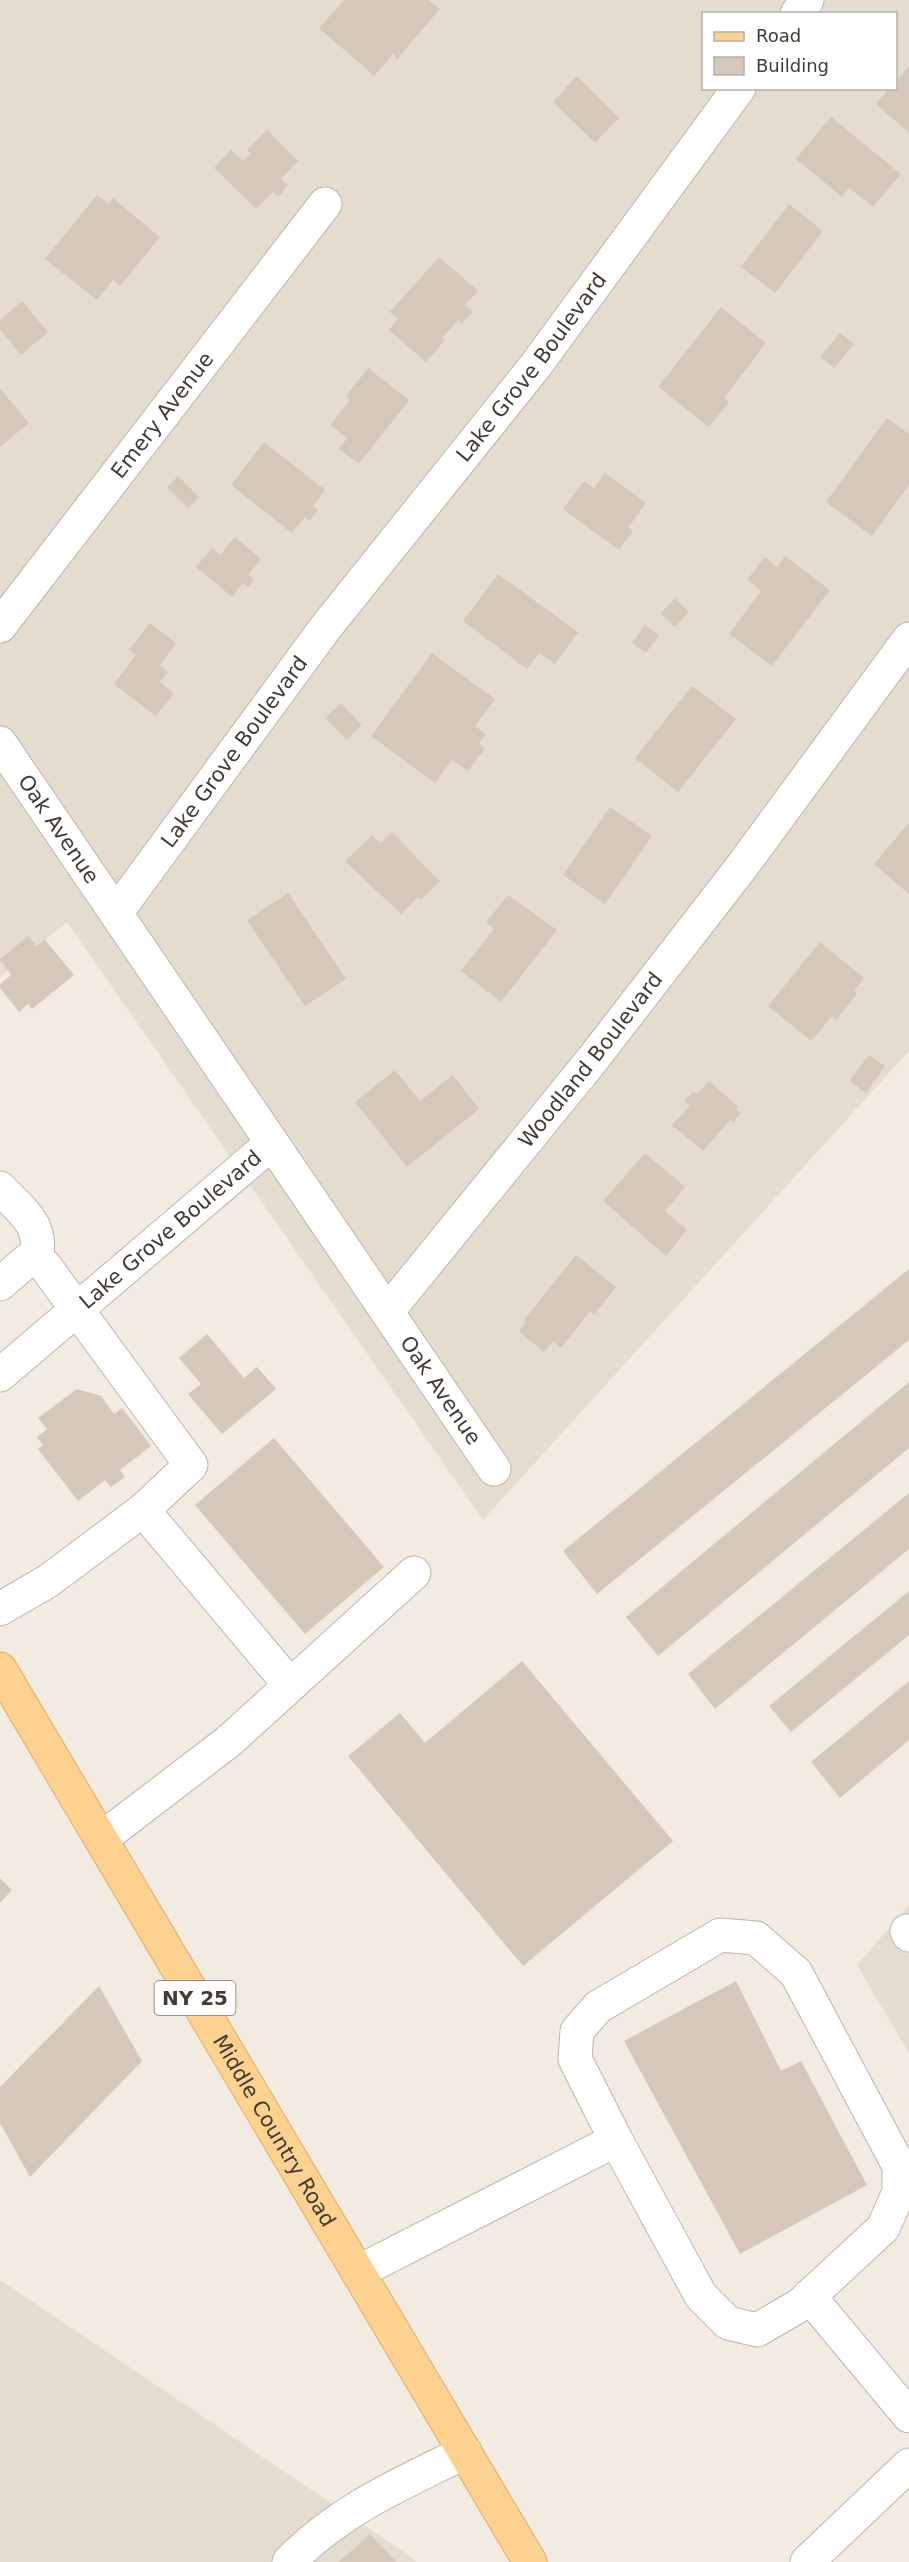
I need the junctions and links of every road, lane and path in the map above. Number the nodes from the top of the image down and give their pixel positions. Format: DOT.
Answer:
graph roads {
  1 [pos="738,90"];
  2 [pos="325,204"];
  3 [pos="0,626"];
  4 [pos="909,639"];
  5 [pos="0,743"];
  6 [pos="116,913"];
  7 [pos="272,1143"];
  8 [pos="0,1188"];
  9 [pos="36,1259"];
  10 [pos="0,1284"];
  11 [pos="78,1311"];
  12 [pos="387,1312"];
  13 [pos="0,1375"];
  14 [pos="494,1469"];
  15 [pos="143,1510"];
  16 [pos="414,1573"];
  17 [pos="0,1609"];
  18 [pos="0,1669"];
  19 [pos="290,1685"];
  20 [pos="100,1839"];
  21 [pos="616,2140"];
  22 [pos="358,2272"];
  23 [pos="809,2296"];
  24 [pos="909,2416"];
  25 [pos="465,2452"];
  26 [pos="909,2465"];
  27 [pos="524,2560"];
  28 [pos="814,2560"];
  29 [pos="289,2562"];
  1 -- 6 [label="street, Lake Grove Boulevard"];
  2 -- 3 [label="street, Emery Avenue"];
  4 -- 12 [label="street, Woodland Boulevard"];
  5 -- 6 [label="street, Oak Avenue"];
  6 -- 7 [label="street, Lake Grove Boulevard"];
  7 -- 11 [label="street, Lake Grove Boulevard"];
  7 -- 12 [label="street"];
  8 -- 9 [label="street"];
  9 -- 10 [label="street"];
  9 -- 11 [label="street"];
  11 -- 13 [label="street, Lake Grove Boulevard"];
  11 -- 15 [label="street"];
  12 -- 14 [label="street, Oak Avenue"];
  15 -- 17 [label="street"];
  15 -- 19 [label="street"];
  16 -- 19 [label="street"];
  18 -- 20 [label="main road, Middle Country Road / NY 25"];
  19 -- 20 [label="street"];
  20 -- 22 [label="main road, Middle Country Road / NY 25"];
  21 -- 22 [label="street"];
  21 -- 23 [label="street"];
  21 -- 23 [label="street"];
  22 -- 25 [label="main road, Middle Country Road / NY 25"];
  23 -- 24 [label="street"];
  25 -- 27 [label="main road, Middle Country Road / NY 25"];
  25 -- 29 [label="street"];
  26 -- 28 [label="street"];
}
